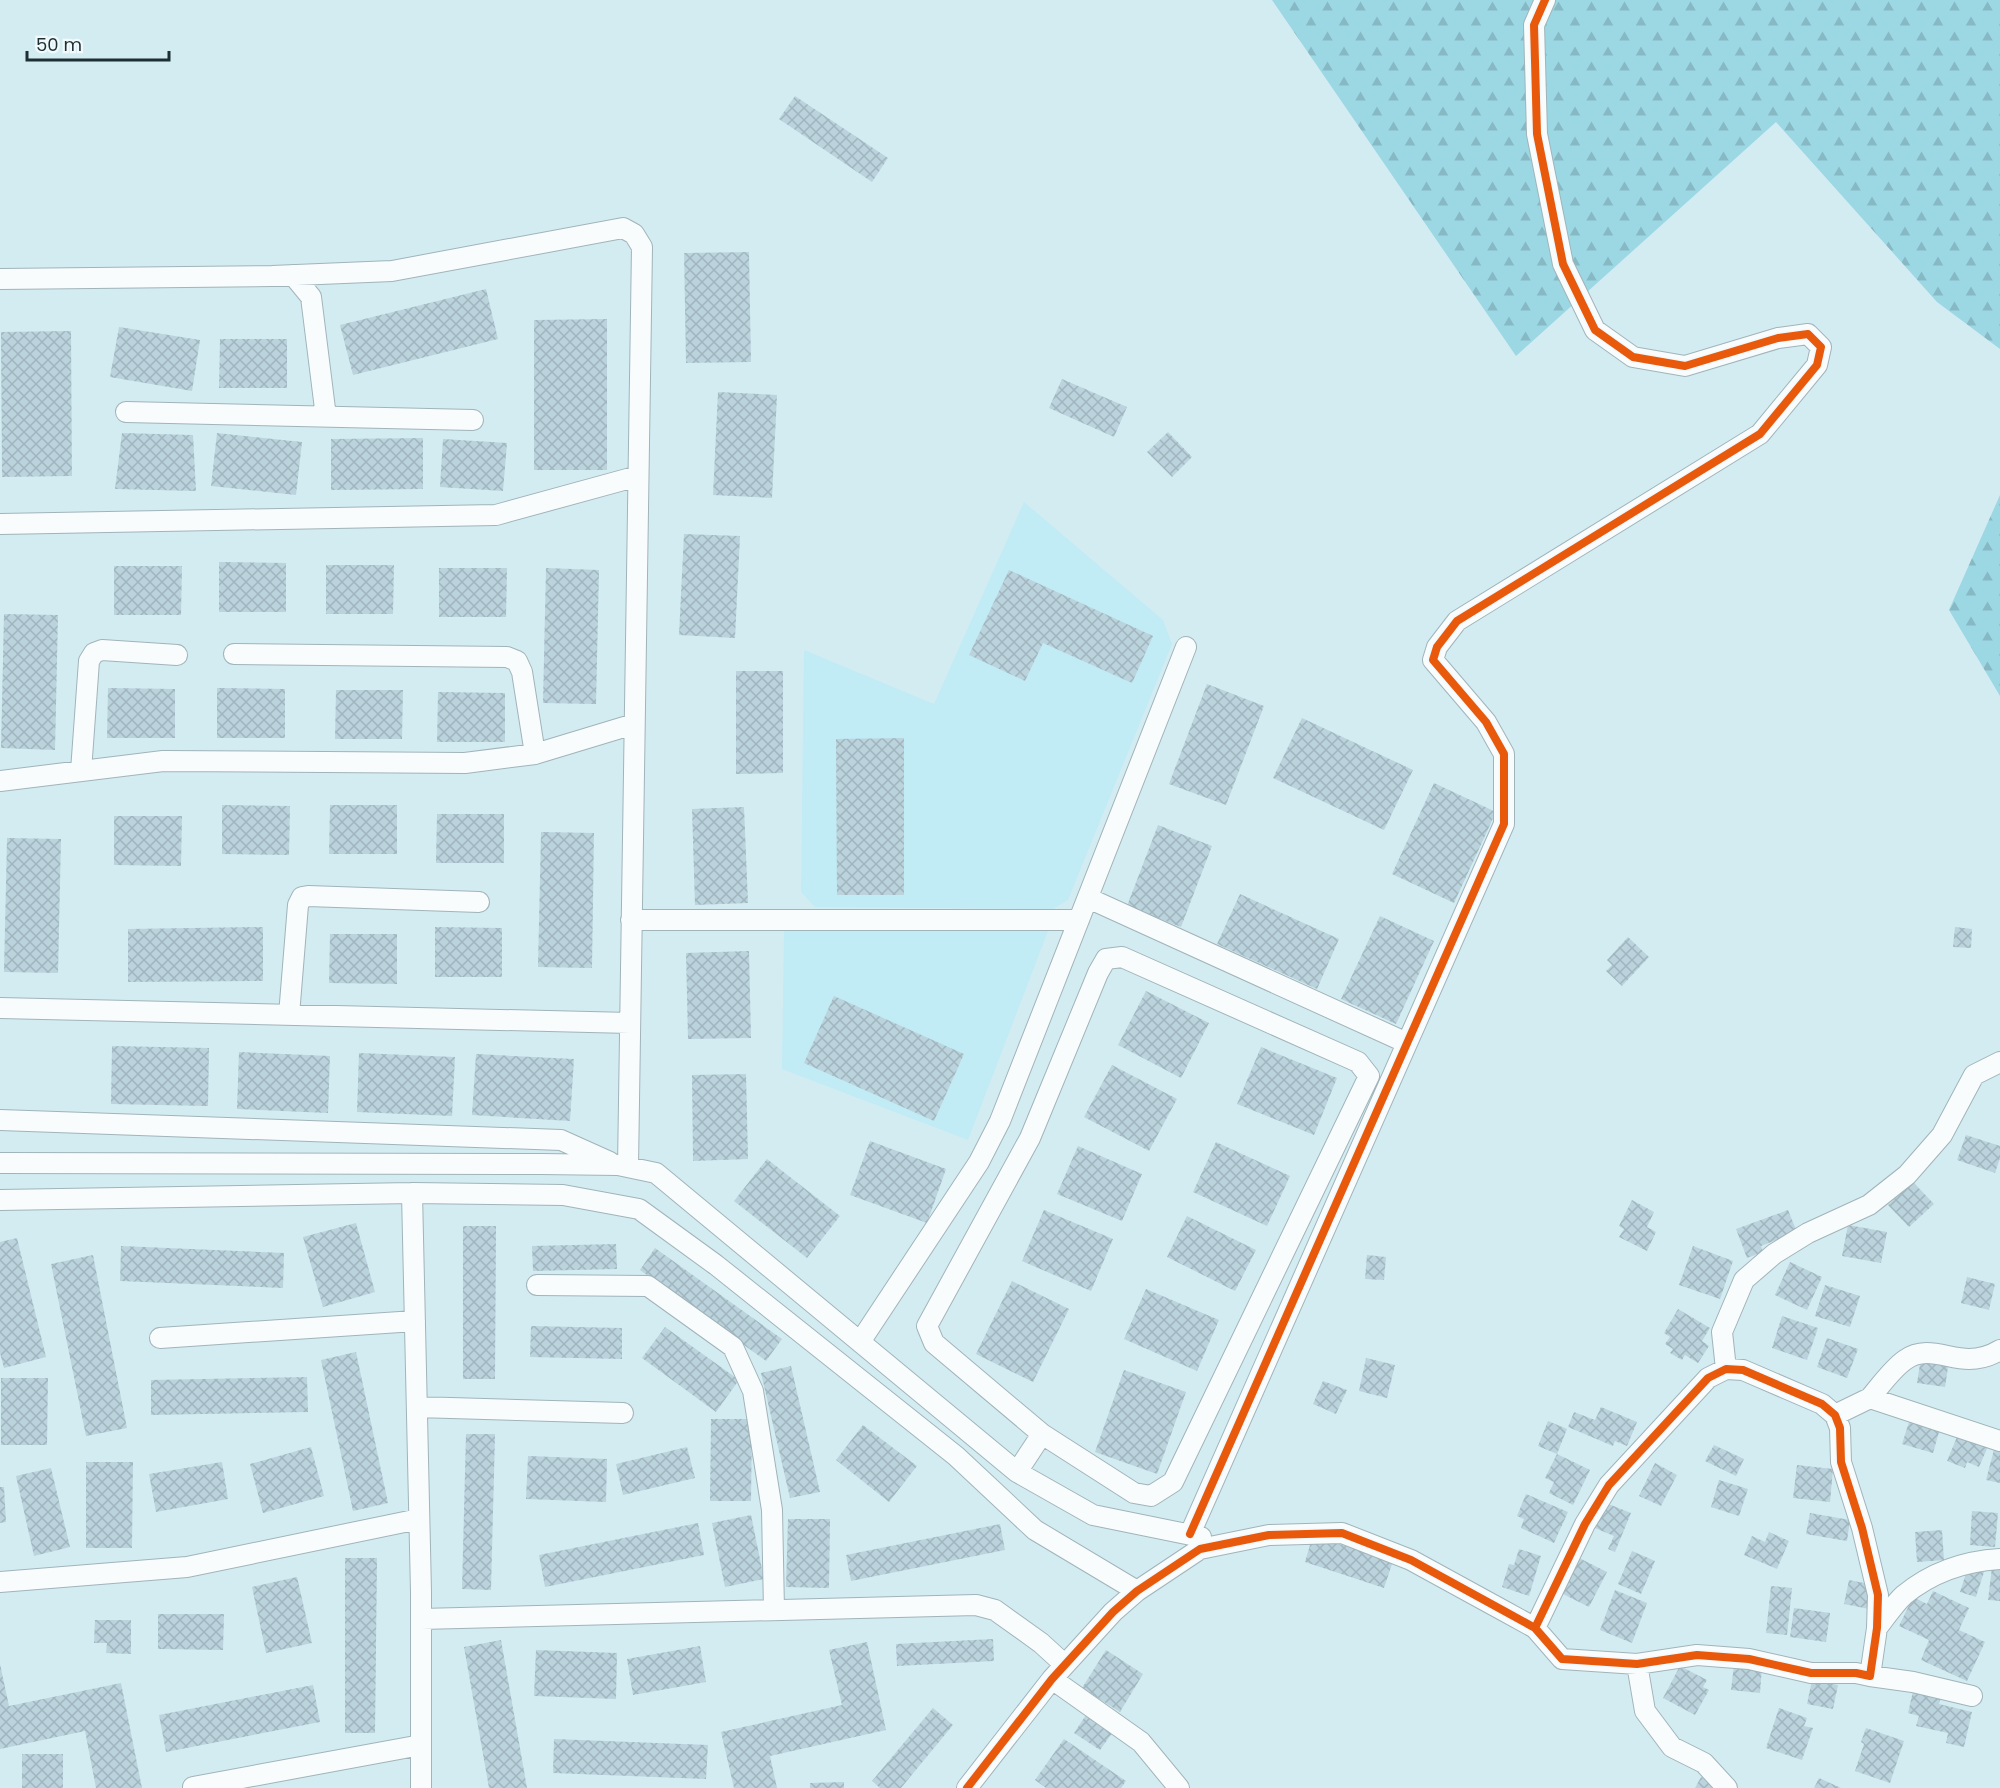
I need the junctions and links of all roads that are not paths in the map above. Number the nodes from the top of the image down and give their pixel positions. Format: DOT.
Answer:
graph roads {
  1 [pos="1545,0"];
  2 [pos="293,275"];
  3 [pos="0,279"];
  4 [pos="126,412"];
  5 [pos="326,417"];
  6 [pos="473,420"];
  7 [pos="638,476"];
  8 [pos="0,524"];
  9 [pos="1186,647"];
  10 [pos="234,654"];
  11 [pos="177,655"];
  12 [pos="634,724"];
  13 [pos="535,754"];
  14 [pos="81,771"];
  15 [pos="0,781"];
  16 [pos="1088,898"];
  17 [pos="479,902"];
  18 [pos="631,920"];
  19 [pos="1079,920"];
  20 [pos="0,1008"];
  21 [pos="289,1015"];
  22 [pos="630,1023"];
  23 [pos="1407,1043"];
  24 [pos="2000,1062"];
  25 [pos="0,1120"];
  26 [pos="1000,1121"];
  27 [pos="1030,1138"];
  28 [pos="0,1163"];
  29 [pos="623,1166"];
  30 [pos="412,1193"];
  31 [pos="0,1200"];
  32 [pos="537,1285"];
  33 [pos="415,1321"];
  34 [pos="160,1338"];
  35 [pos="860,1342"];
  36 [pos="2000,1350"];
  37 [pos="1726,1370"];
  38 [pos="1870,1398"];
  39 [pos="417,1407"];
  40 [pos="623,1413"];
  41 [pos="1835,1415"];
  42 [pos="1042,1434"];
  43 [pos="2000,1442"];
  44 [pos="1017,1472"];
  45 [pos="419,1519"];
  46 [pos="1190,1534"];
  47 [pos="1232,1542"];
  48 [pos="2000,1559"];
  49 [pos="0,1581"];
  50 [pos="1137,1591"];
  51 [pos="774,1610"];
  52 [pos="421,1619"];
  53 [pos="1535,1628"];
  54 [pos="1877,1628"];
  55 [pos="1637,1664"];
  56 [pos="1058,1672"];
  57 [pos="1870,1676"];
  58 [pos="1972,1696"];
  59 [pos="421,1745"];
  60 [pos="193,1787"];
  61 [pos="421,1788"];
  62 [pos="967,1788"];
  63 [pos="1179,1788"];
  64 [pos="1727,1788"];
  1 -- 23 [label="street"];
  2 -- 3 [label="street"];
  2 -- 5 [label="street"];
  2 -- 7 [label="street"];
  4 -- 5 [label="street"];
  5 -- 6 [label="street"];
  7 -- 8 [label="street"];
  7 -- 12 [label="street"];
  9 -- 16 [label="street"];
  10 -- 13 [label="street"];
  11 -- 14 [label="street"];
  12 -- 13 [label="street"];
  12 -- 18 [label="street"];
  13 -- 14 [label="street"];
  14 -- 15 [label="street"];
  16 -- 19 [label="street"];
  16 -- 23 [label="street"];
  17 -- 21 [label="street"];
  18 -- 19 [label="street"];
  18 -- 22 [label="street"];
  19 -- 26 [label="street"];
  20 -- 21 [label="street"];
  21 -- 22 [label="street"];
  22 -- 29 [label="street"];
  23 -- 46 [label="street"];
  24 -- 37 [label="street"];
  25 -- 29 [label="street"];
  26 -- 27 [label="street"];
  26 -- 35 [label="street"];
  27 -- 42 [label="street"];
  27 -- 42 [label="street"];
  28 -- 29 [label="street"];
  29 -- 35 [label="street"];
  30 -- 31 [label="street"];
  30 -- 33 [label="street"];
  30 -- 50 [label="street"];
  32 -- 51 [label="street"];
  33 -- 34 [label="street"];
  33 -- 39 [label="street"];
  35 -- 44 [label="street"];
  36 -- 38 [label="street"];
  37 -- 41 [label="street"];
  37 -- 53 [label="street"];
  38 -- 41 [label="street"];
  38 -- 43 [label="street"];
  39 -- 40 [label="street"];
  39 -- 45 [label="street"];
  41 -- 54 [label="street"];
  42 -- 44 [label="street"];
  44 -- 46 [label="street"];
  45 -- 49 [label="street"];
  45 -- 52 [label="street"];
  46 -- 47 [label="street"];
  47 -- 50 [label="street"];
  47 -- 53 [label="street"];
  48 -- 54 [label="street"];
  50 -- 56 [label="street"];
  51 -- 52 [label="street"];
  51 -- 56 [label="street"];
  52 -- 59 [label="street"];
  53 -- 55 [label="street"];
  54 -- 57 [label="street"];
  55 -- 57 [label="street"];
  55 -- 64 [label="street"];
  56 -- 62 [label="street"];
  56 -- 63 [label="street"];
  57 -- 58 [label="street"];
  59 -- 60 [label="street"];
  59 -- 61 [label="street"];
}
